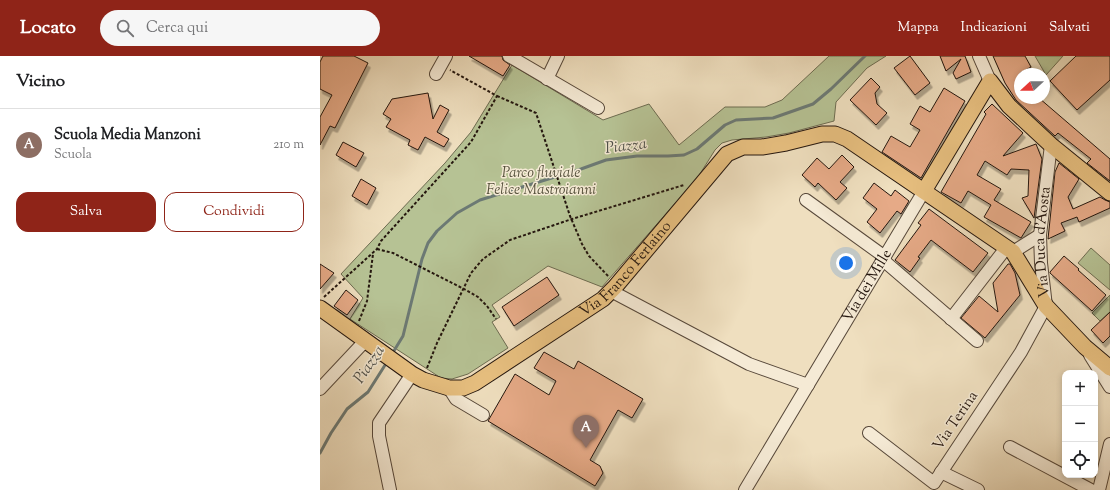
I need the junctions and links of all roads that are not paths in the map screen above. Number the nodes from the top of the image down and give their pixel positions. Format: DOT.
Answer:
graph roads {
  1 [pos="509,56"];
  2 [pos="558,56"];
  3 [pos="979,56"];
  4 [pos="547,78"];
  5 [pos="990,81"];
  6 [pos="598,108"];
  7 [pos="1051,145"];
  8 [pos="924,191"];
  9 [pos="1110,193"];
  10 [pos="806,200"];
  11 [pos="1040,235"];
  12 [pos="1010,250"];
  13 [pos="884,258"];
  14 [pos="611,284"];
  15 [pos="1046,306"];
  16 [pos="320,308"];
  17 [pos="951,319"];
  18 [pos="977,341"];
  19 [pos="370,345"];
  20 [pos="1087,349"];
  21 [pos="1110,368"];
  22 [pos="412,373"];
  23 [pos="808,385"];
  24 [pos="1110,387"];
  25 [pos="449,388"];
  26 [pos="320,389"];
  27 [pos="483,415"];
  28 [pos="869,433"];
  29 [pos="1110,444"];
  30 [pos="1010,447"];
  31 [pos="941,472"];
  32 [pos="390,490"];
  33 [pos="745,490"];
  34 [pos="978,490"];
  35 [pos="1091,490"];
  36 [pos="1099,490"];
  1 -- 4 [label="street"];
  2 -- 4 [label="street"];
  3 -- 5 [label="street"];
  4 -- 6 [label="street"];
  5 -- 7 [label="main road"];
  5 -- 8 [label="main road, Via dei Mille"];
  7 -- 9 [label="main road"];
  7 -- 11 [label="street, Via Duca d'Aosta"];
  8 -- 12 [label="main road, Via Franco Ferlaino"];
  8 -- 13 [label="street, Via dei Mille"];
  8 -- 14 [label="main road, Via Franco Ferlaino"];
  10 -- 13 [label="street"];
  11 -- 12 [label="street"];
  11 -- 15 [label="street, Via Duca d'Aosta"];
  12 -- 15 [label="main road"];
  12 -- 17 [label="street"];
  13 -- 17 [label="street"];
  13 -- 23 [label="street, Via dei Mille"];
  14 -- 23 [label="street"];
  14 -- 25 [label="main road, Via Franco Ferlaino"];
  15 -- 20 [label="main road, Via Duca d'Aosta"];
  15 -- 31 [label="street, Via Terina"];
  16 -- 19 [label="main road, Via Franco Ferlaino"];
  17 -- 18 [label="street"];
  19 -- 22 [label="main road, Via Franco Ferlaino"];
  19 -- 26 [label="street"];
  20 -- 21 [label="main road"];
  20 -- 24 [label="street, Via Duca d'Aosta"];
  22 -- 25 [label="main road, Via Franco Ferlaino"];
  22 -- 32 [label="street"];
  23 -- 33 [label="street, Via dei Mille"];
  25 -- 27 [label="street"];
  28 -- 31 [label="street, Via Terina"];
  29 -- 36 [label="street"];
  30 -- 35 [label="street"];
  31 -- 34 [label="street"];
}
